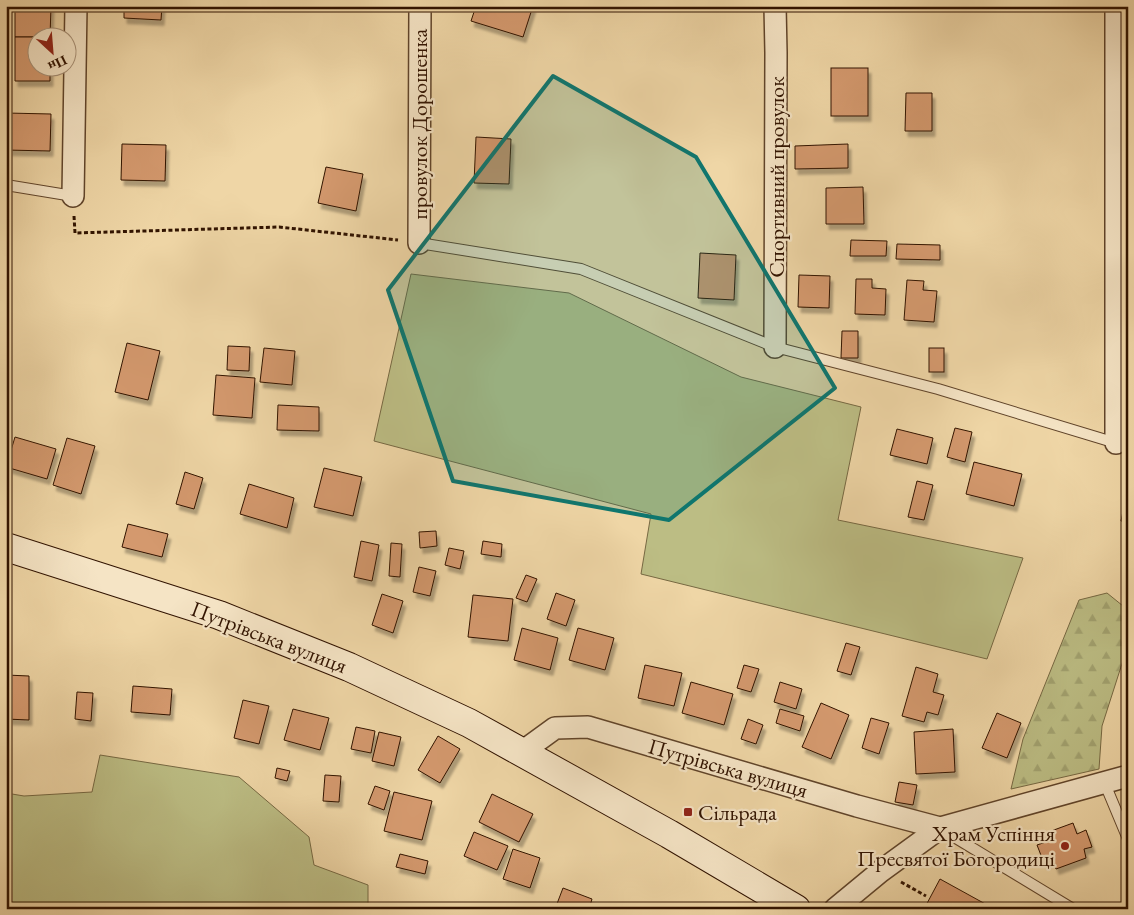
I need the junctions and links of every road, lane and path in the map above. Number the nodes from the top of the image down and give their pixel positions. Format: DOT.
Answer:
graph roads {
  1 [pos="76,6"];
  2 [pos="420,6"];
  3 [pos="775,6"];
  4 [pos="1116,6"];
  5 [pos="6,185"];
  6 [pos="73,196"];
  7 [pos="418,243"];
  8 [pos="775,347"];
  9 [pos="1122,443"];
  10 [pos="6,548"];
  11 [pos="522,752"];
  12 [pos="1128,776"];
  13 [pos="1105,784"];
  14 [pos="940,828"];
  15 [pos="1128,840"];
  16 [pos="881,871"];
  17 [pos="926,896"];
  18 [pos="796,909"];
  19 [pos="835,909"];
  20 [pos="1073,909"];
  1 -- 6 [label="street"];
  2 -- 7 [label="street, провулок Дорошенка"];
  3 -- 8 [label="street, Спортивний провулок"];
  4 -- 9 [label="street"];
  5 -- 6 [label="lane"];
  6 -- 7 [label="path"];
  7 -- 8 [label="lane"];
  8 -- 9 [label="lane"];
  10 -- 11 [label="main road, Путрівська вулиця"];
  11 -- 14 [label="street, Путрівська вулиця"];
  11 -- 18 [label="main road, Путрівська вулиця"];
  12 -- 13 [label="street, Путрівська вулиця"];
  13 -- 14 [label="street, Путрівська вулиця"];
  13 -- 15 [label="lane"];
  14 -- 16 [label="street, Путрівська вулиця"];
  14 -- 20 [label="lane"];
  16 -- 17 [label="path"];
  16 -- 19 [label="street, Путрівська вулиця"];
}
